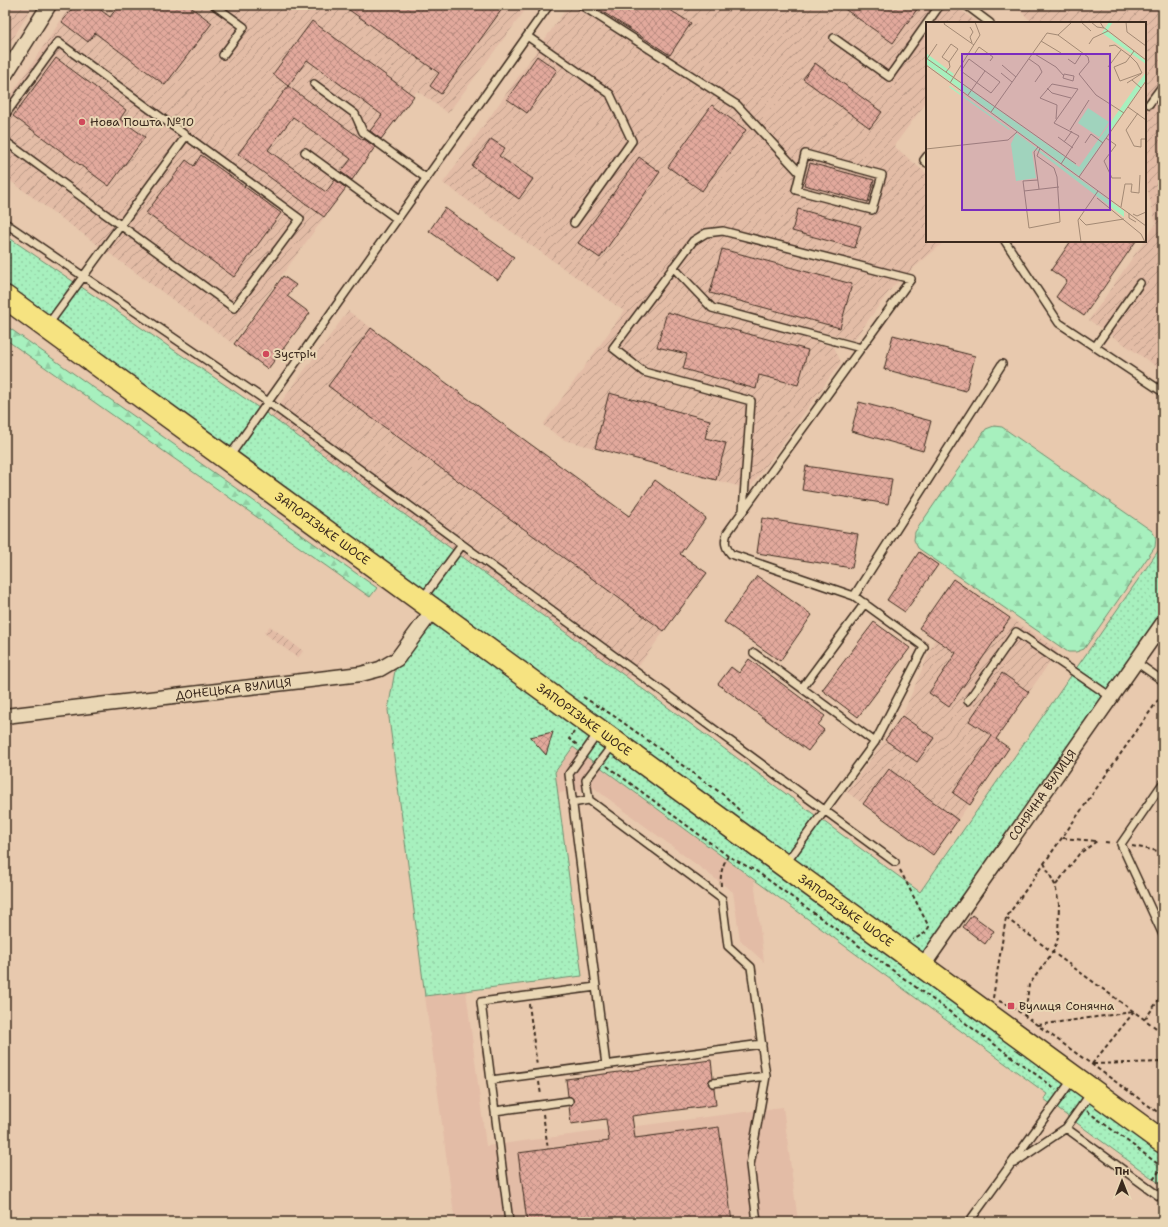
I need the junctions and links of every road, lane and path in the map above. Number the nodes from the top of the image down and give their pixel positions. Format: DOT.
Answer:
graph roads {
  1 [pos="49,5"];
  2 [pos="214,5"];
  3 [pos="549,5"];
  4 [pos="581,5"];
  5 [pos="940,5"];
  6 [pos="966,5"];
  7 [pos="928,22"];
  8 [pos="989,22"];
  9 [pos="926,25"];
  10 [pos="527,36"];
  11 [pos="834,38"];
  12 [pos="223,55"];
  13 [pos="5,75"];
  14 [pos="314,84"];
  15 [pos="1163,85"];
  16 [pos="1149,104"];
  17 [pos="5,115"];
  18 [pos="186,136"];
  19 [pos="5,141"];
  20 [pos="305,152"];
  21 [pos="800,173"];
  22 [pos="426,178"];
  23 [pos="397,220"];
  24 [pos="5,223"];
  25 [pos="574,223"];
  26 [pos="120,225"];
  27 [pos="1006,242"];
  28 [pos="674,267"];
  29 [pos="83,276"];
  30 [pos="1140,284"];
  31 [pos="5,297"];
  32 [pos="46,326"];
  33 [pos="1096,347"];
  34 [pos="861,348"];
  35 [pos="1002,364"];
  36 [pos="1163,392"];
  37 [pos="268,402"];
  38 [pos="228,459"];
  39 [pos="743,511"];
  40 [pos="462,545"];
  41 [pos="854,596"];
  42 [pos="865,603"];
  43 [pos="427,605"];
  44 [pos="1163,623"];
  45 [pos="754,653"];
  46 [pos="1136,662"];
  47 [pos="1163,680"];
  48 [pos="802,688"];
  49 [pos="1163,693"];
  50 [pos="1111,697"];
  51 [pos="968,701"];
  52 [pos="596,704"];
  53 [pos="5,716"];
  54 [pos="607,737"];
  55 [pos="875,742"];
  56 [pos="609,768"];
  57 [pos="1163,783"];
  58 [pos="589,800"];
  59 [pos="572,802"];
  60 [pos="825,810"];
  61 [pos="745,815"];
  62 [pos="1062,838"];
  63 [pos="1120,844"];
  64 [pos="1163,852"];
  65 [pos="728,856"];
  66 [pos="895,862"];
  67 [pos="1044,863"];
  68 [pos="784,866"];
  69 [pos="1056,885"];
  70 [pos="722,899"];
  71 [pos="1006,918"];
  72 [pos="1163,935"];
  73 [pos="913,940"];
  74 [pos="1053,952"];
  75 [pos="922,967"];
  76 [pos="596,987"];
  77 [pos="1163,994"];
  78 [pos="1134,1012"];
  79 [pos="1025,1016"];
  80 [pos="1144,1019"];
  81 [pos="1038,1025"];
  82 [pos="1163,1033"];
  83 [pos="762,1044"];
  84 [pos="1163,1062"];
  85 [pos="1092,1064"];
  86 [pos="606,1065"];
  87 [pos="766,1076"];
  88 [pos="491,1080"];
  89 [pos="714,1082"];
  90 [pos="1068,1085"];
  91 [pos="1087,1099"];
  92 [pos="569,1101"];
  93 [pos="495,1111"];
  94 [pos="1163,1116"];
  95 [pos="1066,1128"];
  96 [pos="1163,1142"];
  97 [pos="1010,1165"];
  98 [pos="1162,1167"];
  99 [pos="1163,1199"];
  100 [pos="509,1222"];
  101 [pos="758,1222"];
  102 [pos="969,1222"];
  1 -- 13 [label="street"];
  2 -- 12 [label="lane"];
  3 -- 10 [label="lane"];
  4 -- 21 [label="lane"];
  5 -- 7 [label="lane"];
  6 -- 8 [label="lane"];
  9 -- 11 [label="lane"];
  10 -- 22 [label="lane"];
  10 -- 25 [label="lane"];
  14 -- 22 [label="lane"];
  15 -- 16 [label="lane"];
  17 -- 18 [label="lane"];
  18 -- 26 [label="lane"];
  18 -- 26 [label="lane"];
  19 -- 26 [label="lane"];
  20 -- 23 [label="lane"];
  21 -- 21 [label="lane"];
  22 -- 23 [label="lane"];
  23 -- 37 [label="lane"];
  24 -- 29 [label="lane"];
  26 -- 29 [label="lane"];
  27 -- 33 [label="lane"];
  28 -- 34 [label="lane"];
  28 -- 34 [label="lane"];
  28 -- 39 [label="lane"];
  29 -- 32 [label="lane"];
  29 -- 37 [label="lane"];
  30 -- 33 [label="lane"];
  31 -- 32 [label="main road, ЗАПОРІЗЬКЕ ШОСЕ"];
  32 -- 38 [label="main road, ЗАПОРІЗЬКЕ ШОСЕ"];
  33 -- 36 [label="lane"];
  34 -- 39 [label="lane"];
  35 -- 41 [label="lane"];
  37 -- 38 [label="lane"];
  37 -- 40 [label="lane"];
  38 -- 43 [label="main road, ЗАПОРІЗЬКЕ ШОСЕ"];
  39 -- 41 [label="lane"];
  40 -- 43 [label="lane"];
  40 -- 60 [label="lane"];
  41 -- 42 [label="lane"];
  42 -- 48 [label="lane"];
  42 -- 55 [label="lane"];
  43 -- 53 [label="street, ДОНЕЦЬКА ВУЛИЦЯ"];
  43 -- 54 [label="main road, ЗАПОРІЗЬКЕ ШОСЕ"];
  44 -- 46 [label="street, СОНЯЧНА ВУЛИЦЯ"];
  45 -- 48 [label="lane"];
  46 -- 47 [label="lane"];
  46 -- 50 [label="street, СОНЯЧНА ВУЛИЦЯ"];
  48 -- 55 [label="lane"];
  49 -- 62 [label="path"];
  50 -- 51 [label="lane"];
  50 -- 75 [label="street, СОНЯЧНА ВУЛИЦЯ"];
  52 -- 61 [label="path"];
  54 -- 58 [label="lane"];
  54 -- 59 [label="lane"];
  54 -- 68 [label="main road, ЗАПОРІЗЬКЕ ШОСЕ"];
  55 -- 60 [label="lane"];
  56 -- 65 [label="path"];
  57 -- 63 [label="lane"];
  58 -- 59 [label="lane"];
  58 -- 70 [label="lane"];
  59 -- 76 [label="lane"];
  60 -- 66 [label="lane"];
  60 -- 68 [label="lane"];
  62 -- 67 [label="path"];
  62 -- 69 [label="path"];
  63 -- 64 [label="path"];
  63 -- 72 [label="lane"];
  65 -- 70 [label="path"];
  65 -- 90 [label="path"];
  66 -- 73 [label="path"];
  67 -- 69 [label="path"];
  67 -- 71 [label="path"];
  68 -- 75 [label="main road, ЗАПОРІЗЬКЕ ШОСЕ"];
  69 -- 74 [label="path"];
  70 -- 83 [label="lane"];
  71 -- 74 [label="path"];
  71 -- 79 [label="path"];
  74 -- 78 [label="path"];
  74 -- 79 [label="path"];
  75 -- 90 [label="main road, ЗАПОРІЗЬКЕ ШОСЕ"];
  76 -- 86 [label="lane"];
  76 -- 88 [label="lane"];
  77 -- 80 [label="path"];
  78 -- 80 [label="path"];
  78 -- 81 [label="path"];
  78 -- 85 [label="path"];
  79 -- 81 [label="path"];
  80 -- 82 [label="path"];
  81 -- 85 [label="path"];
  83 -- 86 [label="lane"];
  83 -- 87 [label="lane"];
  84 -- 85 [label="path"];
  85 -- 94 [label="path"];
  86 -- 88 [label="lane"];
  87 -- 89 [label="lane"];
  87 -- 101 [label="lane"];
  88 -- 93 [label="lane"];
  90 -- 91 [label="main road, ЗАПОРІЗЬКЕ ШОСЕ"];
  90 -- 97 [label="lane"];
  91 -- 95 [label="lane"];
  91 -- 96 [label="main road, ЗАПОРІЗЬКЕ ШОСЕ"];
  91 -- 98 [label="path"];
  92 -- 93 [label="lane"];
  93 -- 100 [label="lane"];
  95 -- 97 [label="lane"];
  95 -- 99 [label="lane"];
  97 -- 102 [label="lane"];
}
